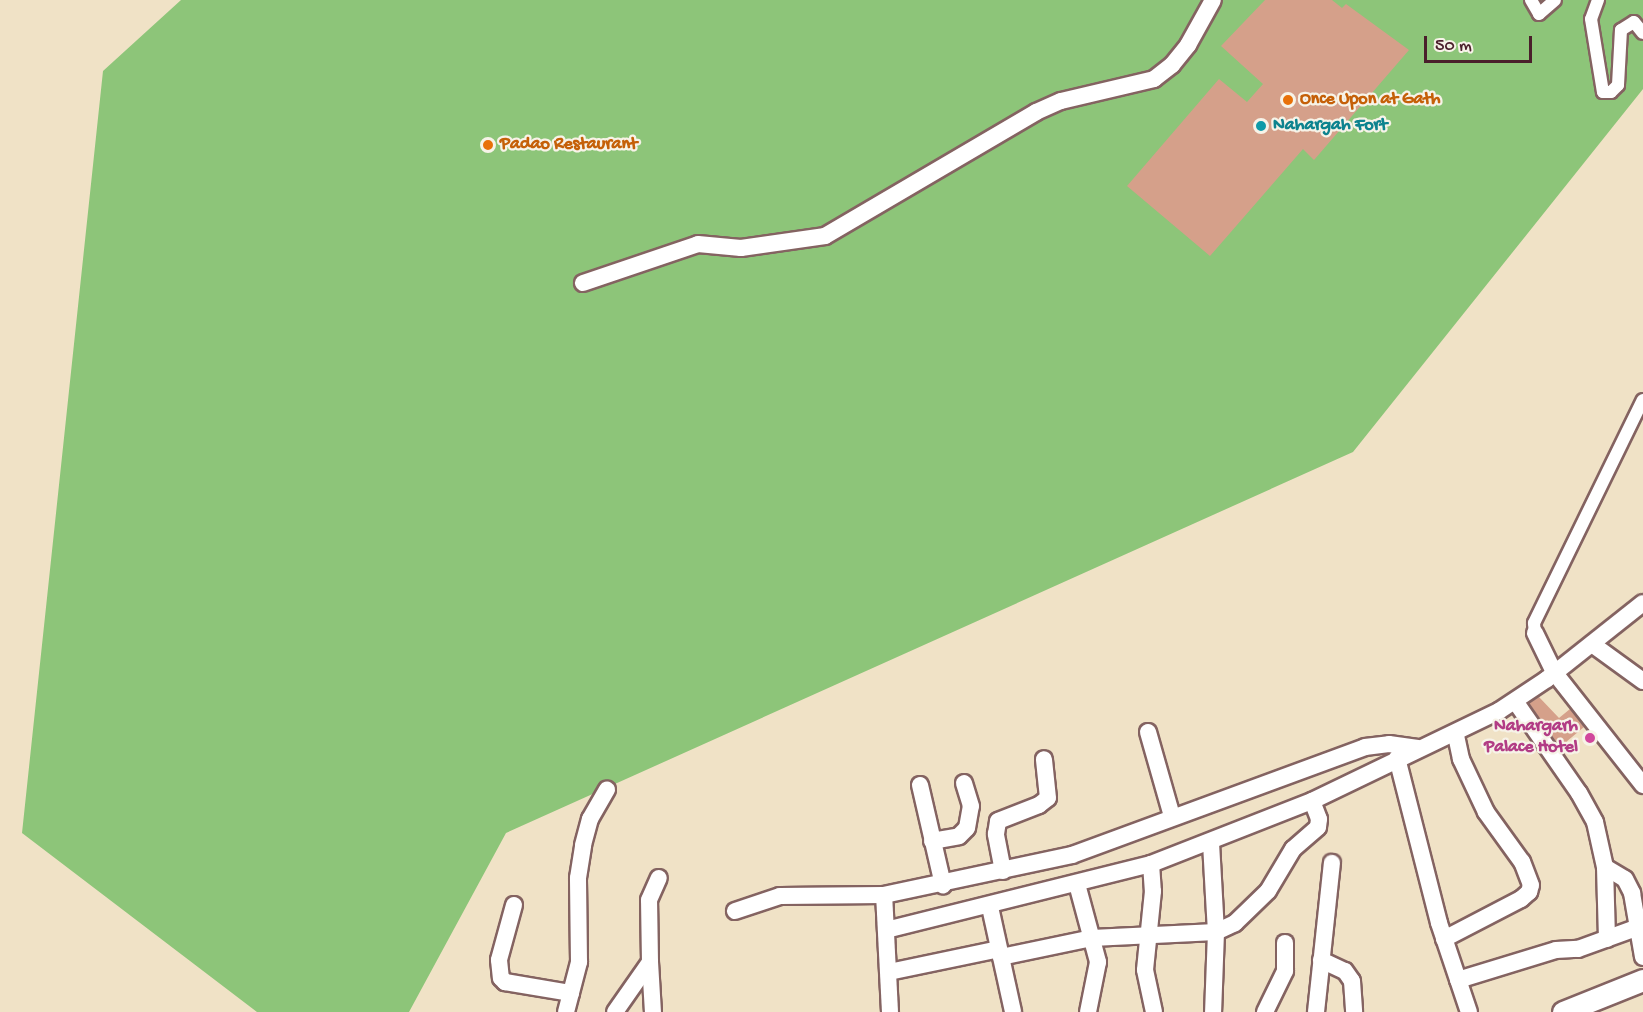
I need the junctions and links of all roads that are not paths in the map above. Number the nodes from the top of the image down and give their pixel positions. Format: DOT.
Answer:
graph roads {
  1 [pos="1214,0"];
  2 [pos="1531,0"];
  3 [pos="1555,0"];
  4 [pos="1598,0"];
  5 [pos="1643,33"];
  6 [pos="583,283"];
  7 [pos="1643,400"];
  8 [pos="1643,603"];
  9 [pos="1535,633"];
  10 [pos="1592,644"];
  11 [pos="1554,672"];
  12 [pos="1643,681"];
  13 [pos="1515,701"];
  14 [pos="1148,732"];
  15 [pos="1456,735"];
  16 [pos="1418,748"];
  17 [pos="1397,758"];
  18 [pos="1044,759"];
  19 [pos="964,783"];
  20 [pos="920,785"];
  21 [pos="1643,785"];
  22 [pos="607,789"];
  23 [pos="1312,801"];
  24 [pos="1172,816"];
  25 [pos="932,841"];
  26 [pos="1211,843"];
  27 [pos="1332,862"];
  28 [pos="1151,864"];
  29 [pos="1605,867"];
  30 [pos="1003,871"];
  31 [pos="659,878"];
  32 [pos="1077,884"];
  33 [pos="943,885"];
  34 [pos="1638,889"];
  35 [pos="884,895"];
  36 [pos="514,905"];
  37 [pos="990,907"];
  38 [pos="735,911"];
  39 [pos="1636,928"];
  40 [pos="886,930"];
  41 [pos="1216,932"];
  42 [pos="1148,934"];
  43 [pos="1092,938"];
  44 [pos="1444,939"];
  45 [pos="1607,939"];
  46 [pos="1285,943"];
  47 [pos="1000,953"];
  48 [pos="1643,957"];
  49 [pos="1321,960"];
  50 [pos="650,962"];
  51 [pos="889,972"];
  52 [pos="1458,980"];
  53 [pos="1643,980"];
  54 [pos="571,993"];
  55 [pos="566,1012"];
  56 [pos="615,1012"];
  57 [pos="652,1012"];
  58 [pos="890,1012"];
  59 [pos="1013,1012"];
  60 [pos="1088,1012"];
  61 [pos="1154,1012"];
  62 [pos="1213,1012"];
  63 [pos="1265,1012"];
  64 [pos="1316,1012"];
  65 [pos="1354,1012"];
  66 [pos="1468,1012"];
  67 [pos="1563,1012"];
  1 -- 6 [label="street"];
  2 -- 3 [label="street"];
  4 -- 5 [label="street"];
  7 -- 9 [label="street"];
  8 -- 10 [label="street"];
  9 -- 11 [label="street"];
  10 -- 11 [label="street"];
  10 -- 12 [label="street"];
  11 -- 13 [label="street"];
  11 -- 21 [label="street"];
  13 -- 15 [label="street"];
  13 -- 29 [label="street"];
  14 -- 24 [label="street"];
  15 -- 16 [label="street"];
  15 -- 44 [label="street"];
  16 -- 17 [label="street"];
  16 -- 24 [label="street"];
  17 -- 23 [label="street"];
  17 -- 44 [label="street"];
  18 -- 30 [label="street"];
  19 -- 25 [label="street"];
  20 -- 25 [label="street"];
  22 -- 54 [label="street"];
  23 -- 26 [label="street"];
  23 -- 41 [label="street"];
  24 -- 30 [label="street"];
  25 -- 33 [label="street"];
  26 -- 28 [label="street"];
  26 -- 41 [label="street"];
  27 -- 49 [label="street"];
  28 -- 32 [label="street"];
  28 -- 42 [label="street"];
  29 -- 34 [label="street"];
  29 -- 45 [label="street"];
  30 -- 33 [label="street"];
  31 -- 50 [label="street"];
  32 -- 37 [label="street"];
  32 -- 43 [label="street"];
  33 -- 35 [label="street"];
  34 -- 39 [label="street"];
  35 -- 38 [label="street"];
  35 -- 40 [label="street"];
  36 -- 54 [label="street"];
  37 -- 40 [label="street"];
  37 -- 47 [label="street"];
  39 -- 45 [label="street"];
  39 -- 48 [label="street"];
  40 -- 51 [label="street"];
  41 -- 42 [label="street"];
  41 -- 62 [label="street"];
  42 -- 43 [label="street"];
  42 -- 61 [label="street"];
  43 -- 47 [label="street"];
  43 -- 60 [label="street"];
  44 -- 52 [label="street"];
  45 -- 52 [label="street"];
  46 -- 63 [label="street"];
  47 -- 51 [label="street"];
  47 -- 59 [label="street"];
  49 -- 64 [label="street"];
  49 -- 65 [label="street"];
  50 -- 56 [label="street"];
  50 -- 57 [label="street"];
  51 -- 58 [label="street"];
  52 -- 66 [label="street"];
  53 -- 67 [label="street"];
  54 -- 55 [label="street"];
}
